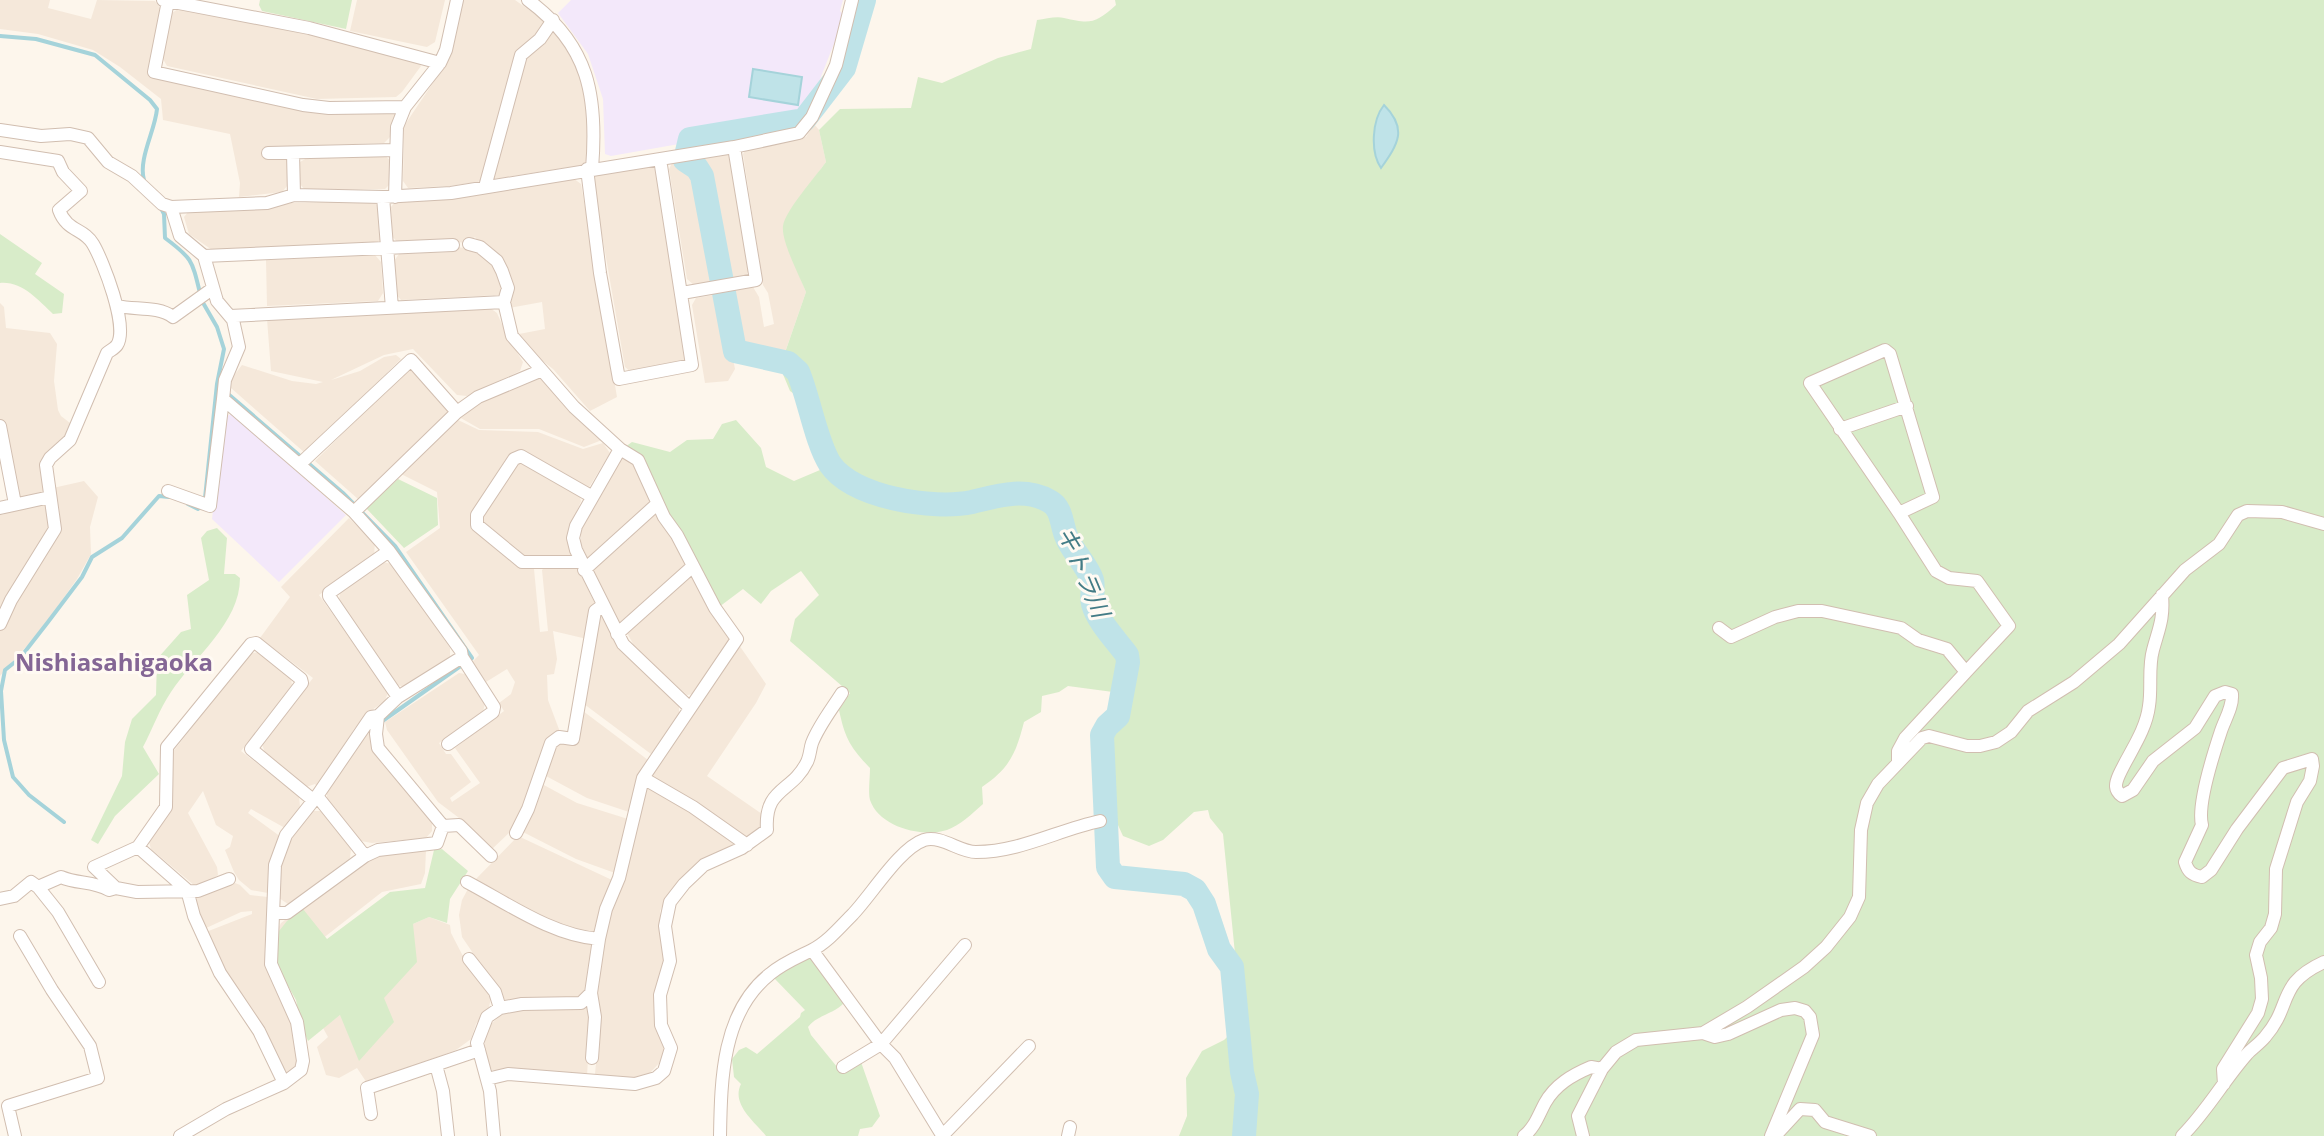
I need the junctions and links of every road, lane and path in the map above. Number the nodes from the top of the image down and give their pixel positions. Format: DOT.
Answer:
graph roads {
  1 [pos="166,0"];
  2 [pos="252,0"];
  3 [pos="457,0"];
  4 [pos="528,0"];
  5 [pos="852,0"];
  6 [pos="249,16"];
  7 [pos="553,20"];
  8 [pos="440,63"];
  9 [pos="405,107"];
  10 [pos="0,130"];
  11 [pos="734,147"];
  12 [pos="395,150"];
  13 [pos="0,152"];
  14 [pos="268,153"];
  15 [pos="293,153"];
  16 [pos="660,159"];
  17 [pos="590,169"];
  18 [pos="485,187"];
  19 [pos="294,195"];
  20 [pos="389,197"];
  21 [pos="171,207"];
  22 [pos="469,244"];
  23 [pos="453,245"];
  24 [pos="386,249"];
  25 [pos="204,256"];
  26 [pos="212,289"];
  27 [pos="682,293"];
  28 [pos="504,302"];
  29 [pos="117,306"];
  30 [pos="392,308"];
  31 [pos="230,316"];
  32 [pos="540,371"];
  33 [pos="223,399"];
  34 [pos="1907,406"];
  35 [pos="457,412"];
  36 [pos="0,426"];
  37 [pos="1840,429"];
  38 [pos="620,449"];
  39 [pos="300,464"];
  40 [pos="168,491"];
  41 [pos="591,496"];
  42 [pos="50,497"];
  43 [pos="15,504"];
  44 [pos="657,504"];
  45 [pos="0,508"];
  46 [pos="354,512"];
  47 [pos="1899,513"];
  48 [pos="2324,524"];
  49 [pos="389,551"];
  50 [pos="582,566"];
  51 [pos="692,567"];
  52 [pos="2162,595"];
  53 [pos="602,606"];
  54 [pos="0,624"];
  55 [pos="1719,628"];
  56 [pos="617,634"];
  57 [pos="462,657"];
  58 [pos="1966,672"];
  59 [pos="842,693"];
  60 [pos="398,697"];
  61 [pos="690,708"];
  62 [pos="378,716"];
  63 [pos="448,744"];
  64 [pos="1898,763"];
  65 [pos="643,778"];
  66 [pos="315,798"];
  67 [pos="1100,821"];
  68 [pos="443,826"];
  69 [pos="516,833"];
  70 [pos="747,845"];
  71 [pos="138,847"];
  72 [pos="365,856"];
  73 [pos="491,856"];
  74 [pos="229,879"];
  75 [pos="467,882"];
  76 [pos="38,887"];
  77 [pos="116,888"];
  78 [pos="187,890"];
  79 [pos="0,899"];
  80 [pos="274,913"];
  81 [pos="20,936"];
  82 [pos="599,939"];
  83 [pos="965,945"];
  84 [pos="812,950"];
  85 [pos="469,959"];
  86 [pos="2324,962"];
  87 [pos="99,982"];
  88 [pos="591,993"];
  89 [pos="500,1008"];
  90 [pos="1703,1033"];
  91 [pos="881,1044"];
  92 [pos="1029,1046"];
  93 [pos="479,1050"];
  94 [pos="592,1058"];
  95 [pos="436,1065"];
  96 [pos="843,1067"];
  97 [pos="1602,1069"];
  98 [pos="487,1079"];
  99 [pos="284,1083"];
  100 [pos="2224,1084"];
  101 [pos="0,1104"];
  102 [pos="371,1114"];
  103 [pos="6,1136"];
  104 [pos="15,1136"];
  105 [pos="180,1136"];
  106 [pos="448,1136"];
  107 [pos="494,1136"];
  108 [pos="720,1136"];
  109 [pos="942,1136"];
  110 [pos="1524,1136"];
  111 [pos="1583,1136"];
  112 [pos="1773,1136"];
  113 [pos="1870,1136"];
  114 [pos="2182,1136"];
  1 -- 6 [label="street"];
  1 -- 9 [label="street"];
  2 -- 6 [label="street"];
  3 -- 8 [label="street"];
  4 -- 7 [label="street"];
  5 -- 11 [label="street"];
  6 -- 8 [label="street"];
  7 -- 17 [label="street"];
  7 -- 18 [label="street"];
  8 -- 9 [label="street"];
  9 -- 12 [label="street"];
  10 -- 21 [label="street"];
  11 -- 16 [label="street"];
  11 -- 27 [label="street"];
  12 -- 15 [label="street"];
  12 -- 20 [label="street"];
  13 -- 29 [label="street"];
  14 -- 15 [label="street"];
  15 -- 19 [label="street"];
  16 -- 17 [label="street"];
  16 -- 27 [label="street"];
  17 -- 18 [label="street"];
  17 -- 27 [label="street"];
  18 -- 20 [label="street"];
  19 -- 20 [label="street"];
  19 -- 21 [label="street"];
  20 -- 24 [label="street"];
  21 -- 25 [label="street"];
  22 -- 28 [label="street"];
  23 -- 24 [label="street"];
  24 -- 25 [label="street"];
  24 -- 30 [label="street"];
  25 -- 26 [label="street"];
  26 -- 29 [label="street"];
  26 -- 31 [label="street"];
  28 -- 30 [label="street"];
  28 -- 32 [label="street"];
  29 -- 42 [label="street"];
  30 -- 31 [label="street"];
  31 -- 33 [label="street"];
  32 -- 35 [label="street"];
  32 -- 38 [label="street"];
  33 -- 39 [label="street"];
  33 -- 40 [label="street"];
  34 -- 37 [label="street"];
  34 -- 37 [label="street"];
  34 -- 47 [label="street"];
  35 -- 39 [label="street"];
  35 -- 46 [label="street"];
  36 -- 43 [label="street"];
  37 -- 47 [label="street"];
  38 -- 41 [label="street"];
  38 -- 44 [label="street"];
  39 -- 46 [label="street"];
  41 -- 50 [label="street"];
  41 -- 50 [label="street"];
  42 -- 43 [label="street"];
  42 -- 54 [label="street"];
  43 -- 45 [label="street"];
  44 -- 50 [label="street"];
  44 -- 51 [label="street"];
  46 -- 49 [label="street"];
  47 -- 58 [label="street"];
  48 -- 52 [label="street"];
  49 -- 57 [label="street"];
  49 -- 60 [label="street"];
  50 -- 53 [label="street"];
  51 -- 56 [label="street"];
  51 -- 61 [label="street"];
  52 -- 64 [label="street"];
  52 -- 100 [label="street"];
  53 -- 56 [label="street"];
  53 -- 69 [label="street"];
  55 -- 58 [label="street"];
  56 -- 61 [label="street"];
  57 -- 60 [label="street"];
  57 -- 63 [label="street"];
  58 -- 64 [label="street"];
  59 -- 70 [label="street"];
  60 -- 62 [label="street"];
  61 -- 65 [label="street"];
  62 -- 66 [label="street"];
  62 -- 68 [label="street"];
  64 -- 90 [label="street"];
  65 -- 70 [label="street"];
  65 -- 82 [label="street"];
  66 -- 71 [label="street"];
  66 -- 72 [label="street"];
  66 -- 80 [label="street"];
  67 -- 84 [label="street"];
  68 -- 72 [label="street"];
  68 -- 73 [label="street"];
  70 -- 98 [label="street"];
  71 -- 77 [label="street"];
  71 -- 78 [label="street"];
  72 -- 80 [label="street"];
  74 -- 78 [label="street"];
  75 -- 82 [label="street"];
  76 -- 77 [label="street"];
  76 -- 79 [label="street"];
  76 -- 87 [label="street"];
  77 -- 78 [label="street"];
  78 -- 99 [label="street"];
  80 -- 99 [label="street"];
  81 -- 104 [label="street"];
  82 -- 88 [label="street"];
  83 -- 91 [label="street"];
  84 -- 91 [label="street"];
  84 -- 108 [label="street"];
  85 -- 89 [label="street"];
  86 -- 100 [label="street"];
  88 -- 89 [label="street"];
  88 -- 94 [label="street"];
  89 -- 93 [label="street"];
  90 -- 97 [label="street"];
  90 -- 112 [label="street"];
  91 -- 96 [label="street"];
  91 -- 109 [label="street"];
  92 -- 109 [label="street"];
  93 -- 95 [label="street"];
  93 -- 98 [label="street"];
  95 -- 102 [label="street"];
  95 -- 106 [label="street"];
  97 -- 110 [label="street"];
  97 -- 111 [label="street"];
  98 -- 107 [label="street"];
  99 -- 105 [label="street"];
  100 -- 114 [label="street"];
  101 -- 103 [label="street"];
  112 -- 113 [label="street"];
}
